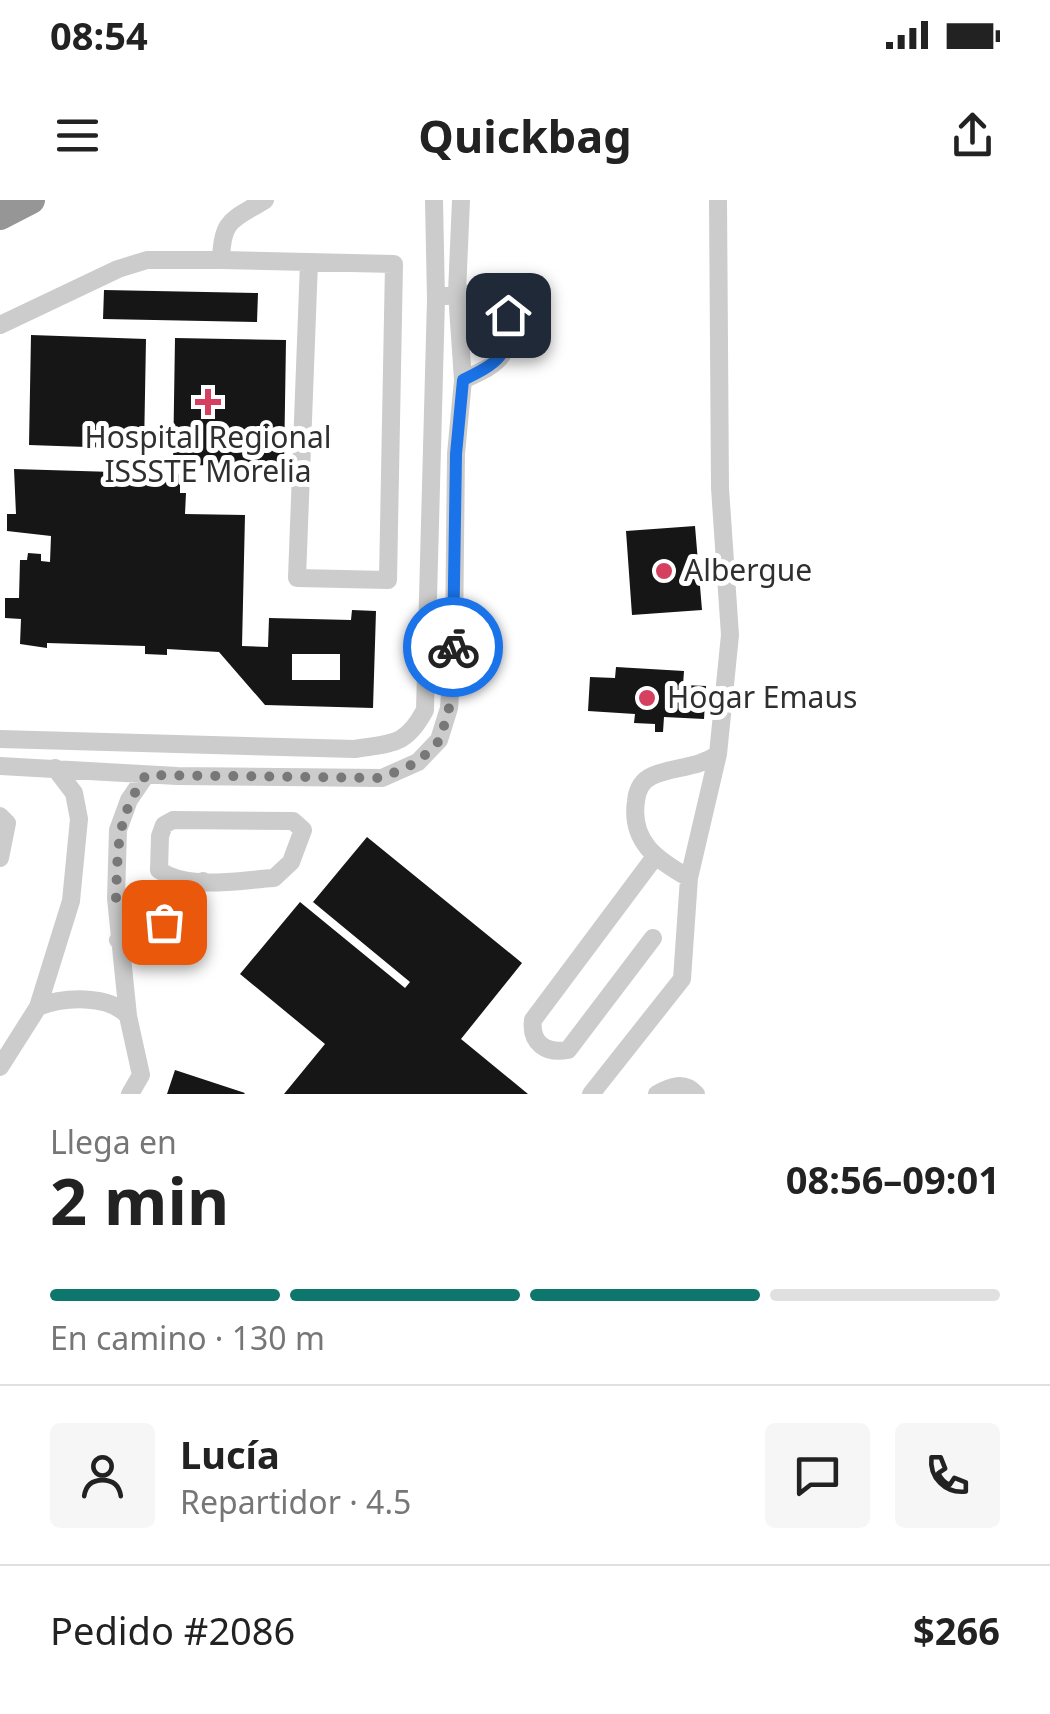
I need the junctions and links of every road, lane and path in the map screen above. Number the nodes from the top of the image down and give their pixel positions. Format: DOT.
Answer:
graph roads {
  1 [pos="31,200"];
  2 [pos="265,200"];
  3 [pos="434,200"];
  4 [pos="461,200"];
  5 [pos="718,200"];
  6 [pos="0,216"];
  7 [pos="221,260"];
  8 [pos="309,262"];
  9 [pos="457,294"];
  10 [pos="436,299"];
  11 [pos="0,325"];
  12 [pos="463,380"];
  13 [pos="0,739"];
  14 [pos="718,754"];
  15 [pos="0,766"];
  16 [pos="55,768"];
  17 [pos="146,775"];
  18 [pos="0,816"];
  19 [pos="0,858"];
  20 [pos="654,858"];
  21 [pos="689,878"];
  22 [pos="203,881"];
  23 [pos="116,898"];
  24 [pos="164,922"];
  25 [pos="652,938"];
  26 [pos="118,940"];
  27 [pos="38,1007"];
  28 [pos="128,1016"];
  29 [pos="0,1067"];
  30 [pos="130,1094"];
  31 [pos="590,1094"];
  32 [pos="657,1094"];
  33 [pos="696,1094"];
  1 -- 6 [label="highway"];
  2 -- 7 [label="street"];
  3 -- 10 [label="street"];
  4 -- 9 [label="street"];
  5 -- 14 [label="street"];
  7 -- 8 [label="street"];
  7 -- 11 [label="street"];
  8 -- 8 [label="street"];
  9 -- 10 [label="street"];
  9 -- 12 [label="street"];
  9 -- 12 [label="street"];
  10 -- 13 [label="street"];
  12 -- 17 [label="street"];
  14 -- 20 [label="street"];
  14 -- 21 [label="street"];
  15 -- 16 [label="street"];
  16 -- 17 [label="street"];
  16 -- 27 [label="street"];
  17 -- 23 [label="street"];
  18 -- 19 [label="street"];
  20 -- 21 [label="street"];
  20 -- 25 [label="street"];
  21 -- 31 [label="street"];
  22 -- 22 [label="street"];
  22 -- 24 [label="street"];
  23 -- 24 [label="street"];
  23 -- 26 [label="street"];
  24 -- 26 [label="street"];
  26 -- 28 [label="street"];
  27 -- 28 [label="street"];
  27 -- 29 [label="street"];
  28 -- 30 [label="street"];
  32 -- 33 [label="street"];
}
